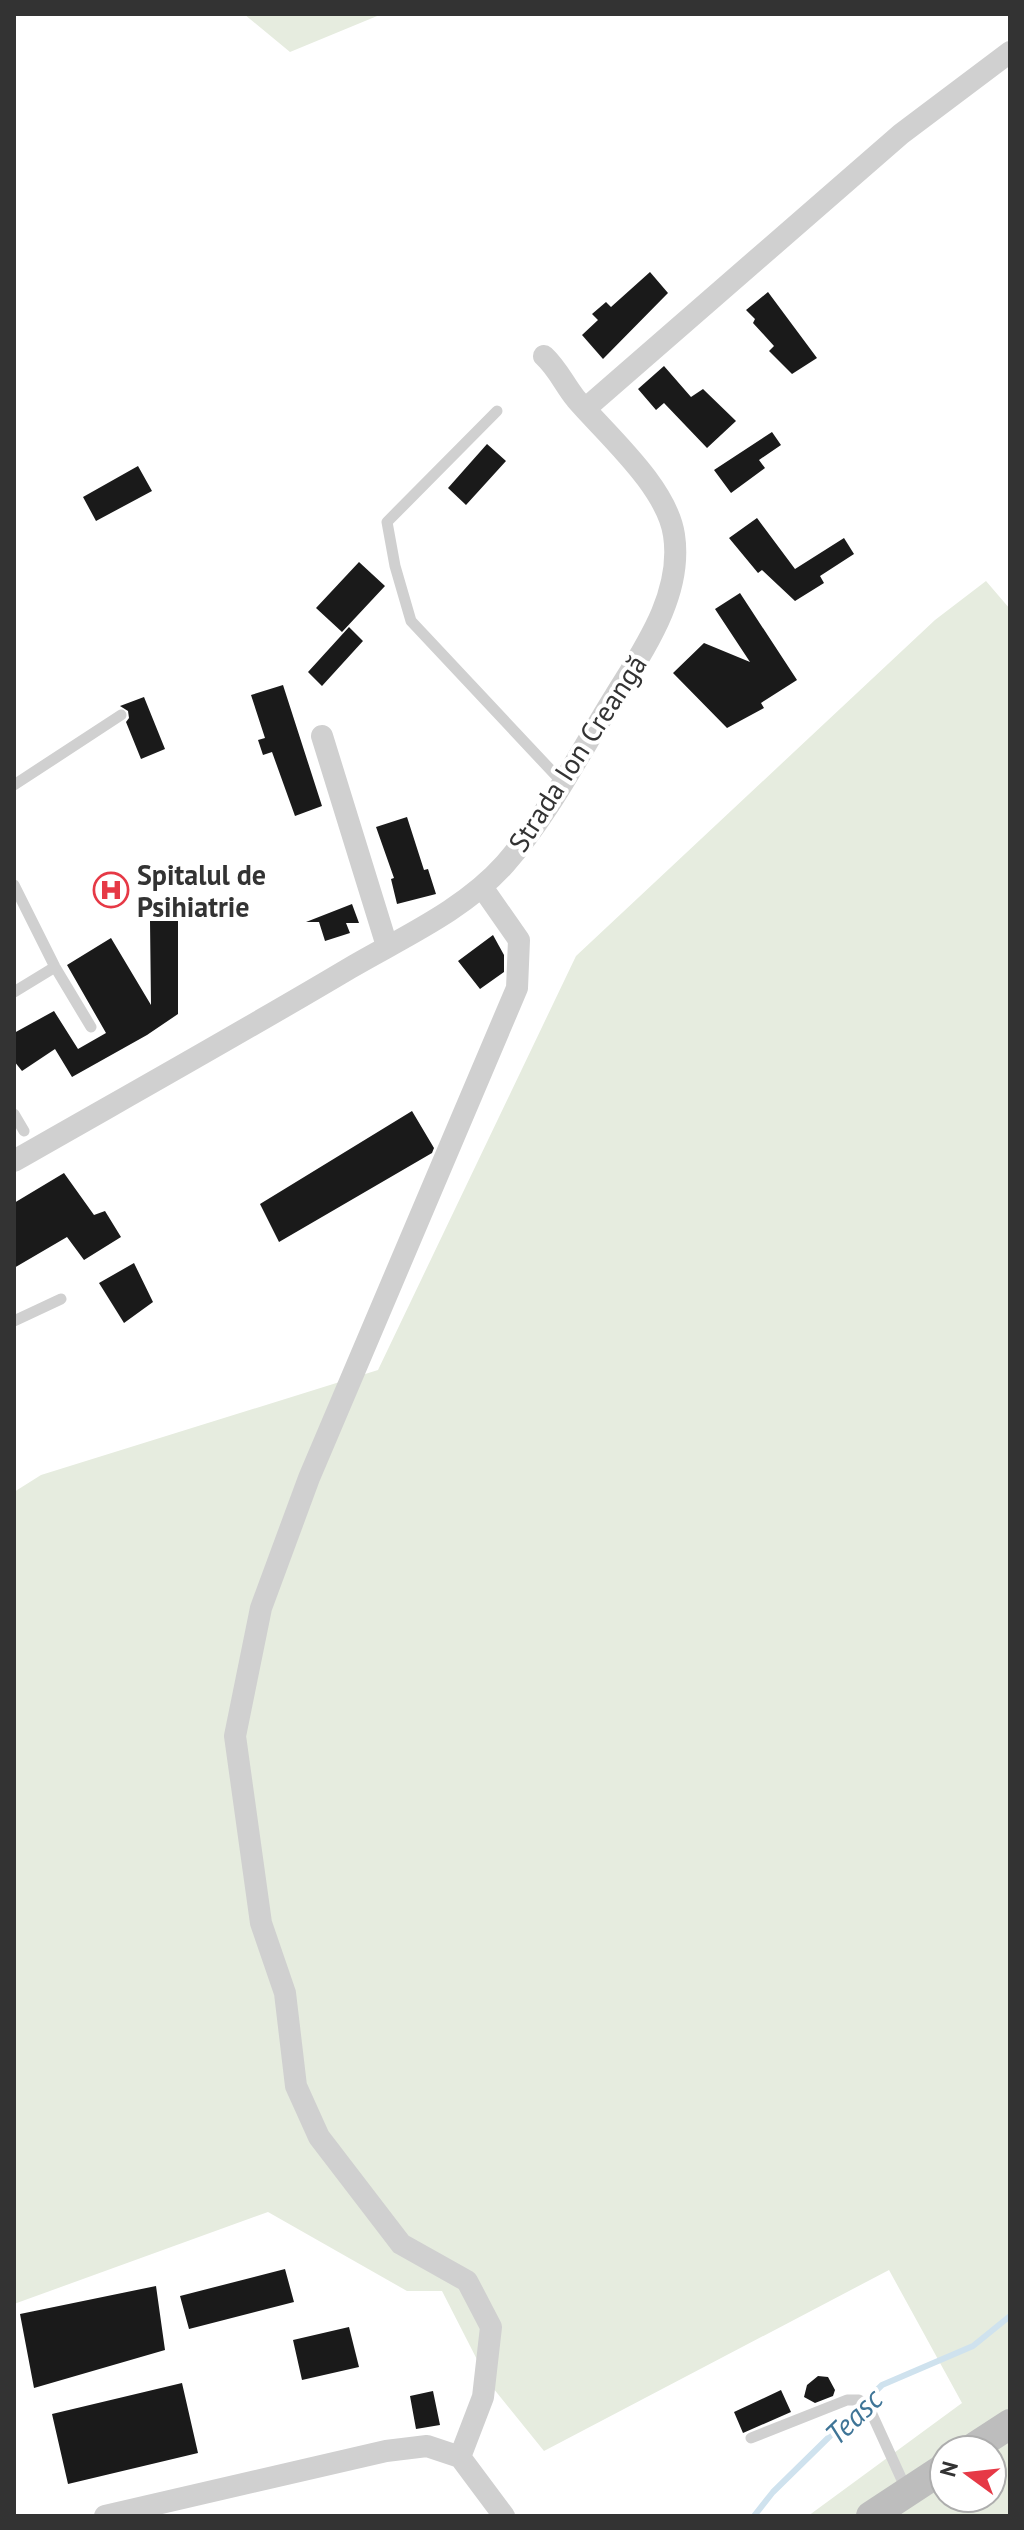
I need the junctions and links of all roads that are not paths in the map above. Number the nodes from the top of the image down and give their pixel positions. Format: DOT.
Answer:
graph roads {
  1 [pos="1010,52"];
  2 [pos="544,356"];
  3 [pos="585,409"];
  4 [pos="497,411"];
  5 [pos="121,715"];
  6 [pos="322,736"];
  7 [pos="562,782"];
  8 [pos="14,785"];
  9 [pos="14,885"];
  10 [pos="482,887"];
  11 [pos="387,946"];
  12 [pos="55,967"];
  13 [pos="14,992"];
  14 [pos="91,1027"];
  15 [pos="14,1114"];
  16 [pos="24,1131"];
  17 [pos="14,1161"];
  18 [pos="61,1299"];
  19 [pos="14,1321"];
  20 [pos="751,2438"];
  21 [pos="460,2457"];
  22 [pos="928,2479"];
  23 [pos="908,2492"];
  24 [pos="105,2516"];
  25 [pos="504,2516"];
  26 [pos="871,2516"];
  1 -- 3 [label="street"];
  2 -- 3 [label="street, Strada Ion Creangă"];
  3 -- 7 [label="street, Strada Ion Creangă"];
  4 -- 7 [label="lane"];
  5 -- 8 [label="lane"];
  6 -- 11 [label="street"];
  7 -- 10 [label="street, Strada Ion Creangă"];
  9 -- 12 [label="lane"];
  10 -- 11 [label="street, Strada Ion Creangă"];
  10 -- 21 [label="street"];
  11 -- 17 [label="street, Strada Ion Creangă"];
  12 -- 13 [label="lane"];
  12 -- 14 [label="lane"];
  15 -- 16 [label="lane"];
  18 -- 19 [label="lane"];
  20 -- 23 [label="lane"];
  21 -- 24 [label="street"];
  21 -- 25 [label="street"];
  22 -- 23 [label="street"];
  23 -- 26 [label="street"];
}
